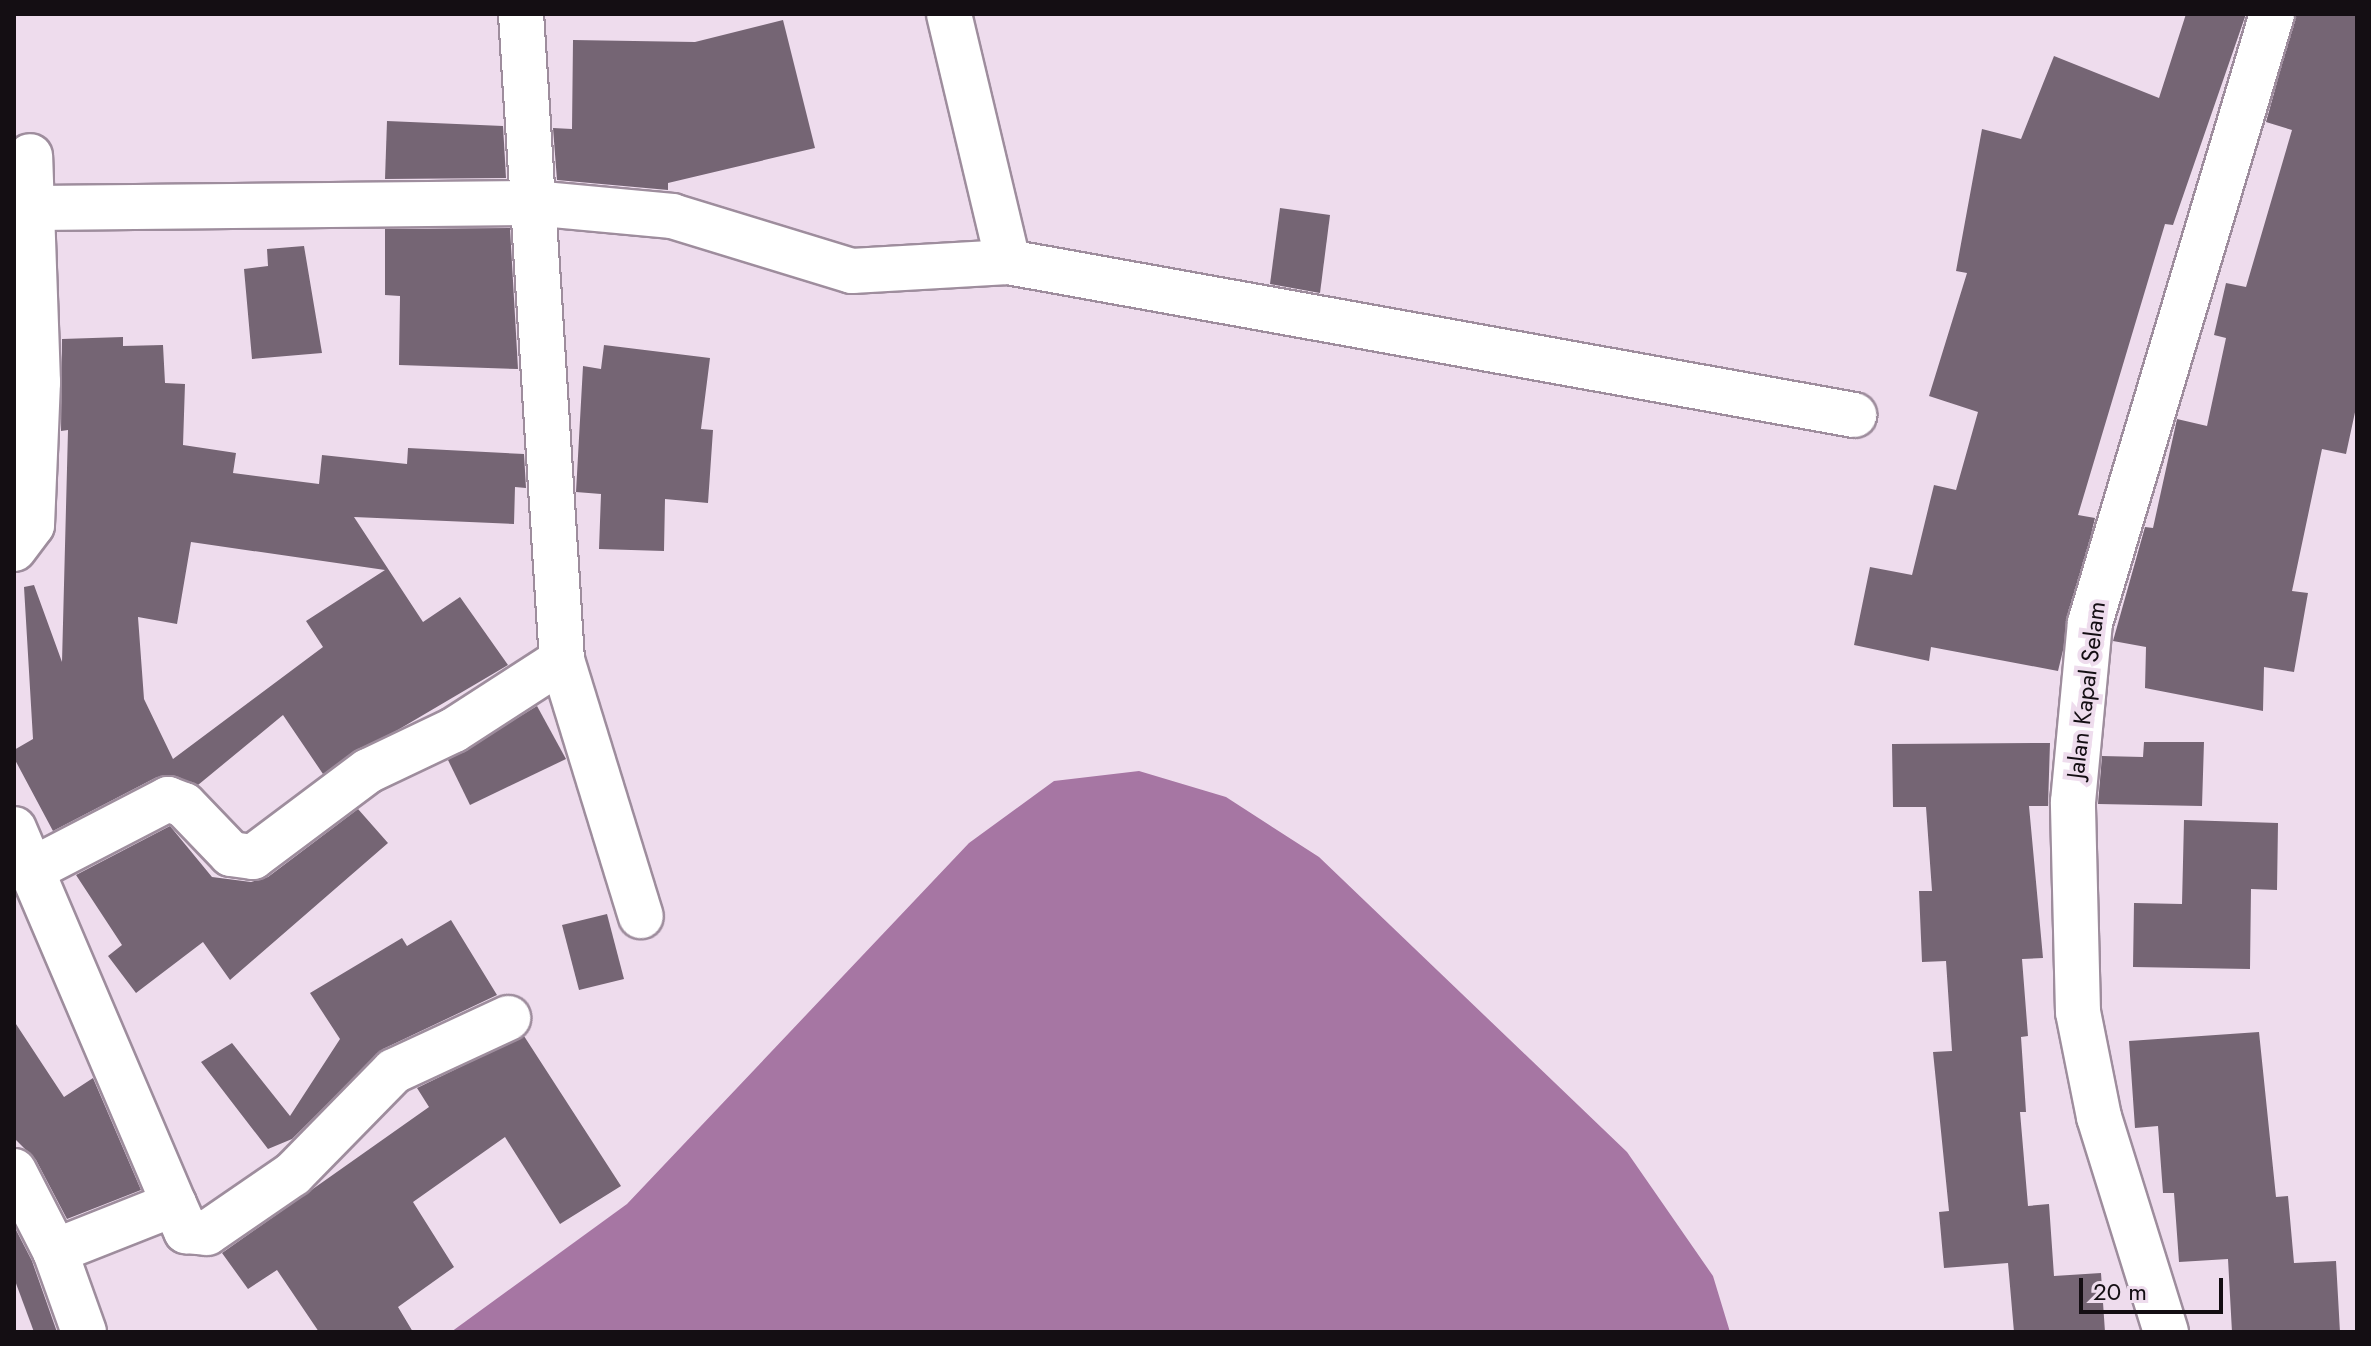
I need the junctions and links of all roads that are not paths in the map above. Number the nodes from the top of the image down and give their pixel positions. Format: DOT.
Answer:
graph roads {
  1 [pos="521,14"];
  2 [pos="949,14"];
  3 [pos="2272,14"];
  4 [pos="30,156"];
  5 [pos="532,203"];
  6 [pos="37,208"];
  7 [pos="1008,262"];
  8 [pos="1854,415"];
  9 [pos="14,549"];
  10 [pos="562,660"];
  11 [pos="14,829"];
  12 [pos="35,868"];
  13 [pos="641,916"];
  14 [pos="508,1018"];
  15 [pos="17,1179"];
  16 [pos="174,1204"];
  17 [pos="55,1251"];
  18 [pos="84,1332"];
  19 [pos="2166,1332"];
  1 -- 5 [label="street"];
  2 -- 7 [label="street"];
  3 -- 19 [label="street, Jalan Kapal Selam"];
  4 -- 6 [label="street"];
  5 -- 6 [label="street"];
  5 -- 7 [label="street"];
  5 -- 10 [label="street"];
  6 -- 9 [label="street"];
  7 -- 8 [label="street"];
  10 -- 12 [label="street"];
  10 -- 13 [label="street"];
  11 -- 12 [label="street"];
  12 -- 16 [label="street"];
  14 -- 16 [label="street"];
  15 -- 17 [label="street"];
  16 -- 17 [label="street"];
  17 -- 18 [label="street"];
}
